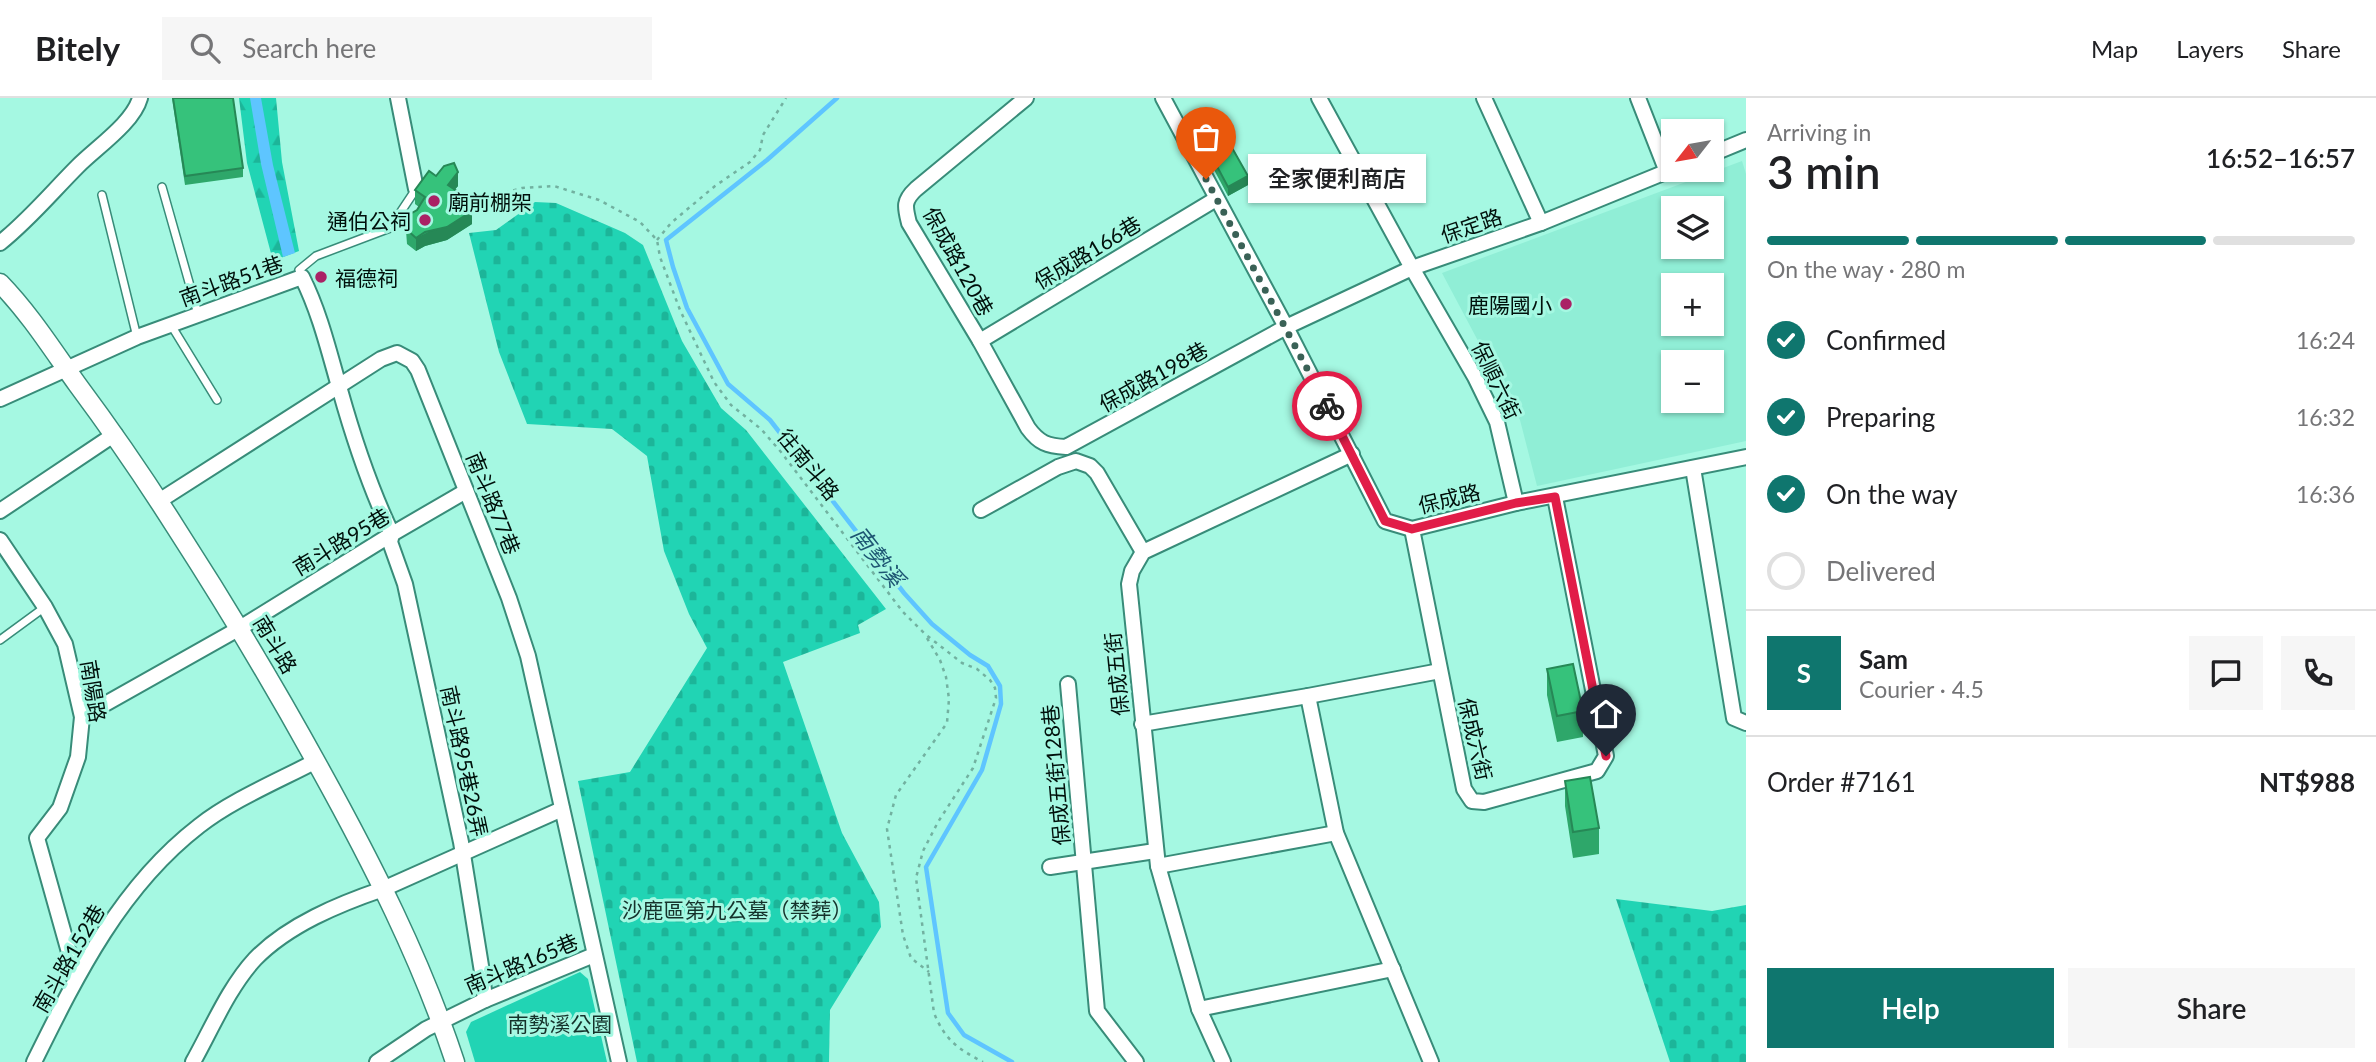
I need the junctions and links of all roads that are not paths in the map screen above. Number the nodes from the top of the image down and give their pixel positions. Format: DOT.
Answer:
graph roads {
  1 [pos="140,98"];
  2 [pos="398,98"];
  3 [pos="1026,98"];
  4 [pos="1163,98"];
  5 [pos="1319,98"];
  6 [pos="1485,98"];
  7 [pos="1638,98"];
  8 [pos="1746,140"];
  9 [pos="1724,149"];
  10 [pos="1661,150"];
  11 [pos="1661,175"];
  12 [pos="162,187"];
  13 [pos="416,189"];
  14 [pos="102,195"];
  15 [pos="1216,200"];
  16 [pos="1541,223"];
  17 [pos="0,243"];
  18 [pos="1412,268"];
  19 [pos="302,277"];
  20 [pos="0,283"];
  21 [pos="198,315"];
  22 [pos="170,325"];
  23 [pos="1286,327"];
  24 [pos="137,337"];
  25 [pos="980,341"];
  26 [pos="67,368"];
  27 [pos="339,387"];
  28 [pos="0,399"];
  29 [pos="217,400"];
  30 [pos="115,435"];
  31 [pos="1038,441"];
  32 [pos="1352,454"];
  33 [pos="1746,457"];
  34 [pos="1693,468"];
  35 [pos="466,491"];
  36 [pos="1555,497"];
  37 [pos="159,501"];
  38 [pos="1516,503"];
  39 [pos="981,510"];
  40 [pos="0,511"];
  41 [pos="1412,529"];
  42 [pos="392,534"];
  43 [pos="0,540"];
  44 [pos="1143,552"];
  45 [pos="46,607"];
  46 [pos="240,628"];
  47 [pos="0,640"];
  48 [pos="1440,670"];
  49 [pos="1068,684"];
  50 [pos="1308,696"];
  51 [pos="82,717"];
  52 [pos="1746,723"];
  53 [pos="1142,724"];
  54 [pos="316,761"];
  55 [pos="562,809"];
  56 [pos="1336,833"];
  57 [pos="1155,851"];
  58 [pos="463,853"];
  59 [pos="1084,862"];
  60 [pos="1158,866"];
  61 [pos="1050,867"];
  62 [pos="383,889"];
  63 [pos="594,955"];
  64 [pos="1393,969"];
  65 [pos="76,977"];
  66 [pos="485,1000"];
  67 [pos="1199,1009"];
  68 [pos="441,1022"];
  69 [pos="34,1062"];
  70 [pos="193,1062"];
  71 [pos="377,1062"];
  72 [pos="455,1062"];
  73 [pos="619,1062"];
  74 [pos="1136,1062"];
  75 [pos="1223,1062"];
  76 [pos="1431,1062"];
  1 -- 17 [label="street"];
  2 -- 13 [label="street"];
  3 -- 25 [label="street, 保成路120巷"];
  4 -- 15 [label="street, 保成路"];
  5 -- 18 [label="street, 保順六街"];
  6 -- 16 [label="street"];
  7 -- 10 [label="street"];
  8 -- 9 [label="street"];
  11 -- 16 [label="street, 保定路"];
  12 -- 21 [label="lane"];
  13 -- 19 [label="lane"];
  14 -- 24 [label="lane"];
  15 -- 23 [label="street, 保成路"];
  15 -- 25 [label="street, 保成路166巷"];
  16 -- 18 [label="street, 保定路"];
  18 -- 23 [label="street, 保定路"];
  18 -- 38 [label="street, 保順六街"];
  19 -- 21 [label="street, 南斗路51巷"];
  19 -- 27 [label="street, 南斗路51巷"];
  20 -- 26 [label="street, 南斗路"];
  21 -- 22 [label="street, 南斗路51巷"];
  22 -- 24 [label="street, 南斗路51巷"];
  22 -- 29 [label="lane"];
  23 -- 31 [label="street, 保成路198巷"];
  23 -- 32 [label="street, 保成路"];
  24 -- 26 [label="street, 南斗路51巷"];
  25 -- 31 [label="street, 保成路120巷"];
  26 -- 28 [label="street, 南斗路51巷"];
  26 -- 30 [label="street, 南斗路"];
  27 -- 35 [label="street, 南斗路77巷"];
  27 -- 37 [label="street, 南斗路77巷"];
  27 -- 42 [label="street, 南斗路51巷"];
  30 -- 37 [label="street, 南斗路"];
  30 -- 40 [label="street"];
  32 -- 41 [label="street, 保成路"];
  32 -- 44 [label="street"];
  33 -- 34 [label="street, 保成路"];
  34 -- 36 [label="street, 保成路"];
  34 -- 52 [label="street"];
  35 -- 42 [label="street, 南斗路95巷"];
  35 -- 55 [label="street, 南斗路77巷"];
  36 -- 38 [label="street, 保成路"];
  36 -- 48 [label="street, 保成六街"];
  37 -- 46 [label="street, 南斗路"];
  38 -- 41 [label="street, 保成路"];
  39 -- 44 [label="street"];
  41 -- 48 [label="street, 保成六街"];
  42 -- 46 [label="street, 南斗路95巷"];
  42 -- 58 [label="street, 南斗路95巷26弄"];
  43 -- 45 [label="street, 南陽路"];
  44 -- 53 [label="street, 保成五街"];
  45 -- 47 [label="lane"];
  45 -- 51 [label="street, 南陽路"];
  46 -- 51 [label="street, 南斗路95巷"];
  46 -- 54 [label="street, 南斗路"];
  48 -- 50 [label="street, 保成五街"];
  49 -- 59 [label="street, 保成五街128巷"];
  50 -- 53 [label="street, 保成五街"];
  50 -- 56 [label="street"];
  51 -- 65 [label="street, 南陽路"];
  53 -- 57 [label="street"];
  54 -- 62 [label="street, 南斗路"];
  54 -- 65 [label="street, 南斗路152巷"];
  55 -- 58 [label="street"];
  55 -- 63 [label="street, 南斗路77巷"];
  56 -- 60 [label="street"];
  56 -- 64 [label="street"];
  57 -- 59 [label="street"];
  57 -- 60 [label="street"];
  58 -- 62 [label="street"];
  58 -- 66 [label="street, 南斗路95巷26弄"];
  59 -- 61 [label="street"];
  59 -- 74 [label="street, 保成五街128巷"];
  60 -- 67 [label="street"];
  62 -- 68 [label="street, 南斗路"];
  62 -- 70 [label="street"];
  63 -- 66 [label="street, 南斗路165巷"];
  63 -- 73 [label="street, 南斗路165巷"];
  64 -- 67 [label="street"];
  64 -- 76 [label="street"];
  65 -- 69 [label="street, 南斗路152巷"];
  66 -- 68 [label="street, 南斗路165巷"];
  67 -- 75 [label="street"];
  68 -- 71 [label="street, 南斗路165巷"];
  68 -- 72 [label="street, 南斗路"];
}
